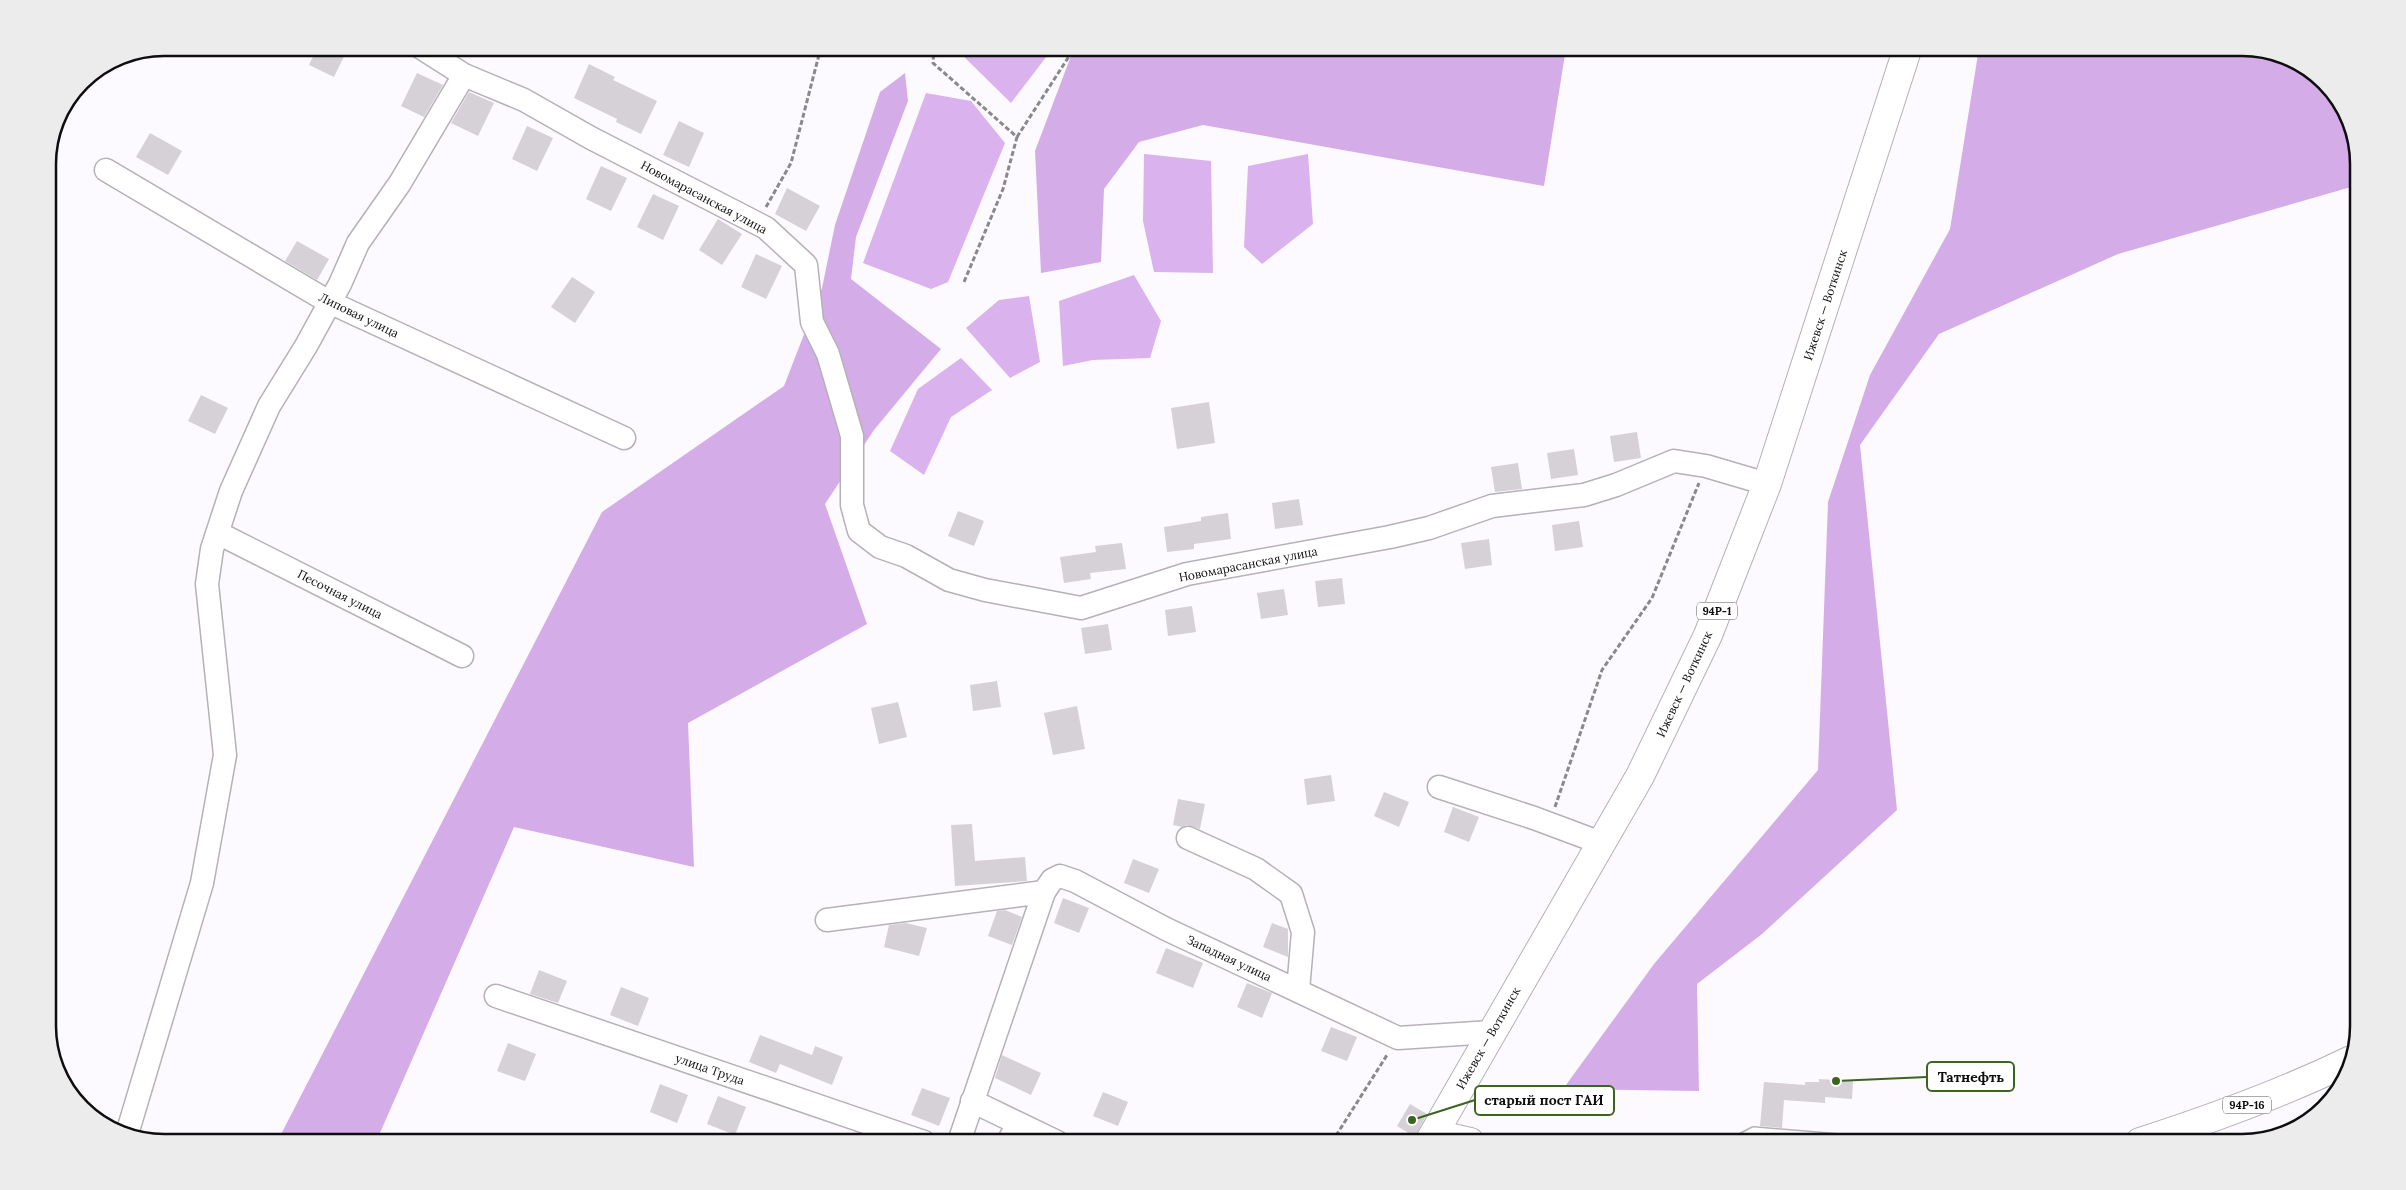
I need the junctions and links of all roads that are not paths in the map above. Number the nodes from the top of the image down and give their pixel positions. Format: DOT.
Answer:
graph roads {
  1 [pos="433,56"];
  2 [pos="1905,56"];
  3 [pos="464,75"];
  4 [pos="106,170"];
  5 [pos="329,302"];
  6 [pos="624,438"];
  7 [pos="1767,484"];
  8 [pos="218,533"];
  9 [pos="462,656"];
  10 [pos="1439,787"];
  11 [pos="1188,838"];
  12 [pos="1600,843"];
  13 [pos="1044,892"];
  14 [pos="827,920"];
  15 [pos="1298,990"];
  16 [pos="496,996"];
  17 [pos="1491,1032"];
  18 [pos="2343,1063"];
  19 [pos="972,1101"];
  20 [pos="1013,1121"];
  21 [pos="129,1128"];
  22 [pos="901,1134"];
  23 [pos="962,1134"];
  24 [pos="1006,1134"];
  25 [pos="1040,1134"];
  26 [pos="1433,1134"];
  27 [pos="1752,1134"];
  28 [pos="1766,1134"];
  29 [pos="2165,1134"];
  1 -- 3 [label="street, Новомарасанская улица"];
  2 -- 7 [label="main road, Ижевск — Воткинск / 94Р-1"];
  3 -- 5 [label="street"];
  3 -- 7 [label="street, Новомарасанская улица"];
  4 -- 5 [label="street, Липовая улица"];
  5 -- 6 [label="street, Липовая улица"];
  5 -- 8 [label="street"];
  7 -- 12 [label="main road, Ижевск — Воткинск / 94Р-1"];
  8 -- 9 [label="street, Песочная улица"];
  8 -- 21 [label="street"];
  10 -- 12 [label="street"];
  11 -- 15 [label="street"];
  12 -- 17 [label="main road, Ижевск — Воткинск / 94Р-1"];
  13 -- 14 [label="street"];
  13 -- 15 [label="street, Западная улица"];
  13 -- 19 [label="street"];
  15 -- 17 [label="street, Западная улица"];
  16 -- 22 [label="street, улица Труда"];
  17 -- 26 [label="main road, Ижевск — Воткинск / 94Р-1"];
  18 -- 29 [label="main road, 94Р-16"];
  19 -- 20 [label="street"];
  19 -- 23 [label="street"];
  20 -- 24 [label="lane"];
  20 -- 25 [label="street"];
  27 -- 28 [label="lane"];
}
